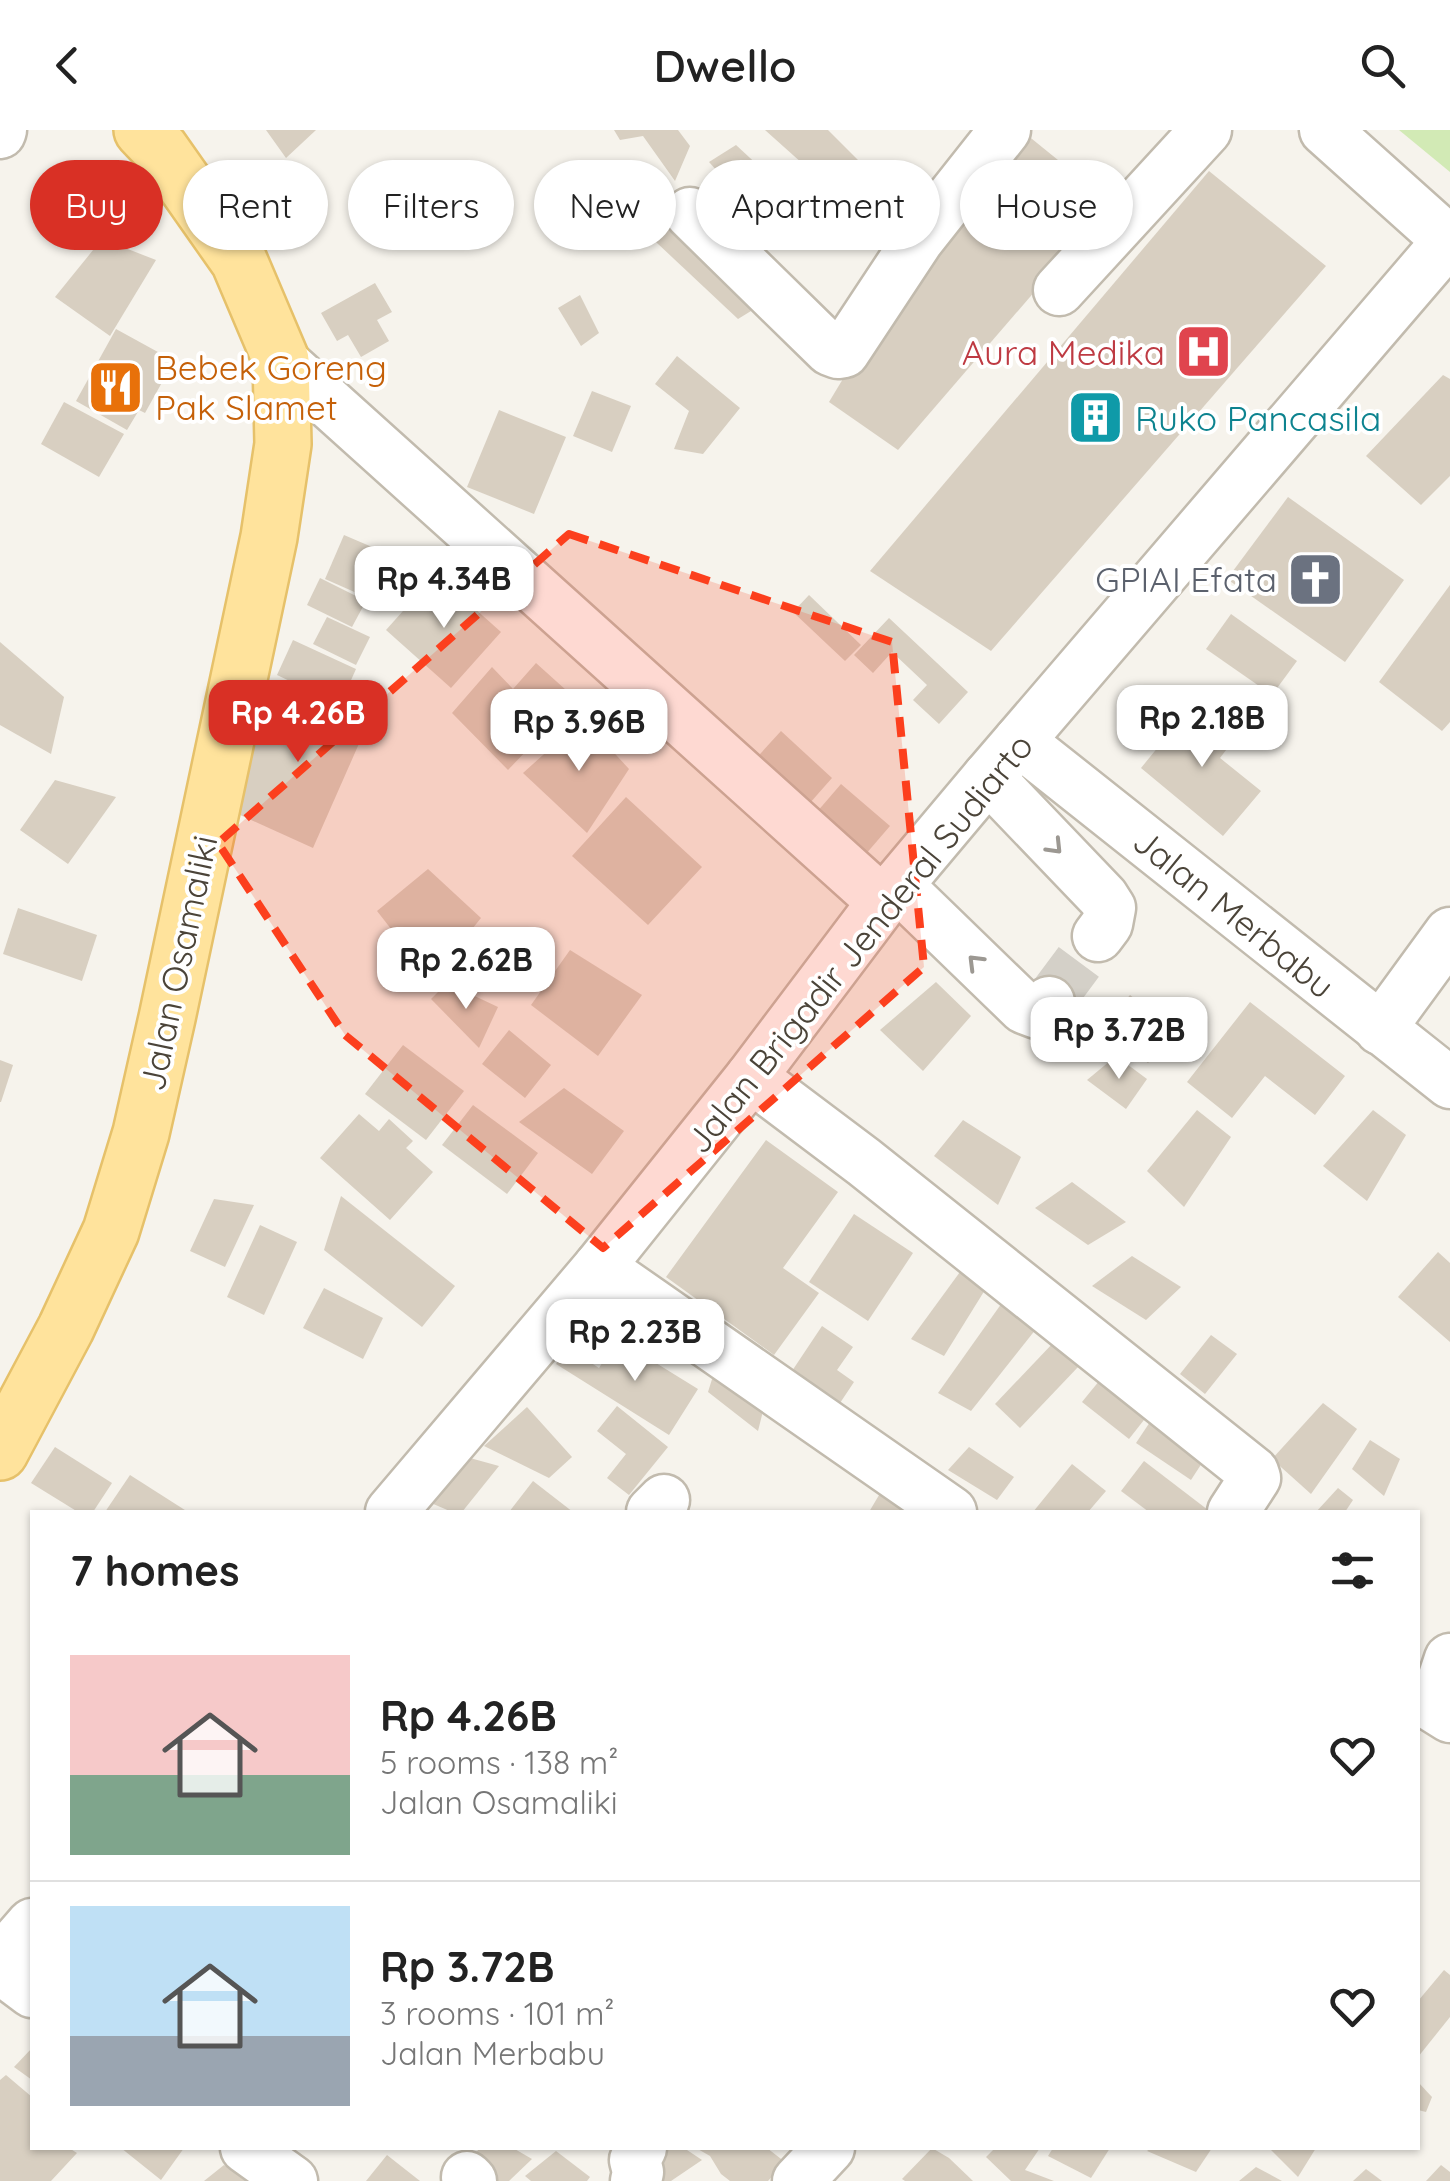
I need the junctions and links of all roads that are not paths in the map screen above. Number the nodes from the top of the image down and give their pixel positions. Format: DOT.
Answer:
graph roads {
  1 [pos="142,130"];
  2 [pos="1005,130"];
  3 [pos="1206,130"];
  4 [pos="1325,130"];
  5 [pos="690,213"];
  6 [pos="1449,241"];
  7 [pos="1058,290"];
  8 [pos="281,360"];
  9 [pos="1003,759"];
  10 [pos="890,893"];
  11 [pos="1450,932"];
  12 [pos="1098,936"];
  13 [pos="1049,1002"];
  14 [pos="1380,1029"];
  15 [pos="751,1077"];
  16 [pos="1450,1082"];
  17 [pos="600,1267"];
  18 [pos="0,1452"];
  19 [pos="395,1510"];
  20 [pos="948,1510"];
  21 [pos="1235,1510"];
  22 [pos="1450,1659"];
  23 [pos="1434,1708"];
  24 [pos="30,1927"];
  25 [pos="0,1965"];
  26 [pos="30,1990"];
  27 [pos="249,2150"];
  28 [pos="640,2150"];
  29 [pos="292,2181"];
  30 [pos="636,2181"];
  1 -- 8 [label="main road, Jalan Osamaliki"];
  2 -- 5 [label="street"];
  3 -- 7 [label="street"];
  4 -- 6 [label="street"];
  6 -- 9 [label="street, Jalan Brigadir Jenderal Sudiarto"];
  8 -- 10 [label="street"];
  8 -- 18 [label="main road, Jalan Osamaliki"];
  9 -- 10 [label="street, Jalan Brigadir Jenderal Sudiarto"];
  9 -- 12 [label="street, one-way"];
  9 -- 14 [label="street, Jalan Merbabu"];
  13 -- 10 [label="street, one-way"];
  10 -- 15 [label="street, Jalan Brigadir Jenderal Sudiarto"];
  11 -- 14 [label="street"];
  14 -- 16 [label="street, Jalan Merbabu"];
  15 -- 17 [label="street, Jalan Brigadir Jenderal Sudiarto"];
  15 -- 21 [label="street"];
  17 -- 19 [label="street, Jalan Brigadir Jenderal Sudiarto"];
  17 -- 20 [label="street"];
  22 -- 23 [label="street"];
  24 -- 25 [label="street"];
  25 -- 26 [label="street"];
  27 -- 29 [label="street"];
  28 -- 30 [label="street"];
}
